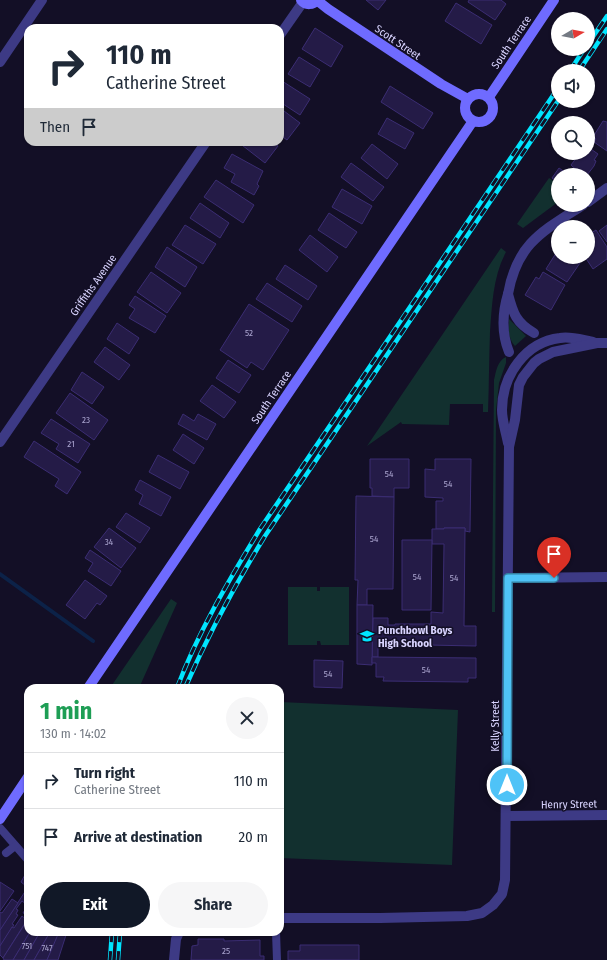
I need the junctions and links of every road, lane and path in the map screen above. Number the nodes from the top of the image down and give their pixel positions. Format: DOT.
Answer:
graph roads {
  1 [pos="42,0"];
  2 [pos="318,0"];
  3 [pos="554,0"];
  4 [pos="302,1"];
  5 [pos="26,24"];
  6 [pos="24,27"];
  7 [pos="284,29"];
  8 [pos="0,62"];
  9 [pos="489,97"];
  10 [pos="468,99"];
  11 [pos="473,121"];
  12 [pos="203,146"];
  13 [pos="607,188"];
  14 [pos="595,197"];
  15 [pos="572,212"];
  16 [pos="508,294"];
  17 [pos="534,333"];
  18 [pos="602,343"];
  19 [pos="509,352"];
  20 [pos="0,442"];
  21 [pos="509,446"];
  22 [pos="607,577"];
  23 [pos="508,578"];
  24 [pos="91,684"];
  25 [pos="24,783"];
  26 [pos="607,815"];
  27 [pos="507,816"];
  28 [pos="0,819"];
  29 [pos="0,828"];
  30 [pos="15,846"];
  31 [pos="6,854"];
  32 [pos="24,856"];
  33 [pos="284,918"];
  34 [pos="177,936"];
  35 [pos="276,936"];
  36 [pos="174,960"];
  37 [pos="277,960"];
  1 -- 5 [label="street"];
  2 -- 4 [label="street"];
  2 -- 10 [label="street, Scott Street"];
  3 -- 9 [label="street, South Terrace"];
  4 -- 7 [label="street"];
  6 -- 8 [label="street"];
  9 -- 10 [label="street"];
  9 -- 11 [label="street"];
  10 -- 11 [label="street"];
  11 -- 24 [label="street, South Terrace"];
  12 -- 20 [label="street, Griffiths Avenue"];
  13 -- 14 [label="street"];
  15 -- 16 [label="street"];
  16 -- 17 [label="street"];
  16 -- 19 [label="street"];
  18 -- 21 [label="street, Kelly Street"];
  18 -- 21 [label="street, Kelly Street"];
  21 -- 23 [label="street, Kelly Street"];
  22 -- 23 [label="street"];
  23 -- 27 [label="street, Kelly Street"];
  25 -- 28 [label="street"];
  26 -- 27 [label="street, Henry Street"];
  27 -- 33 [label="street, Kelly Street"];
  29 -- 30 [label="lane"];
  30 -- 31 [label="lane"];
  30 -- 32 [label="lane"];
  34 -- 36 [label="street"];
  35 -- 37 [label="lane"];
}
